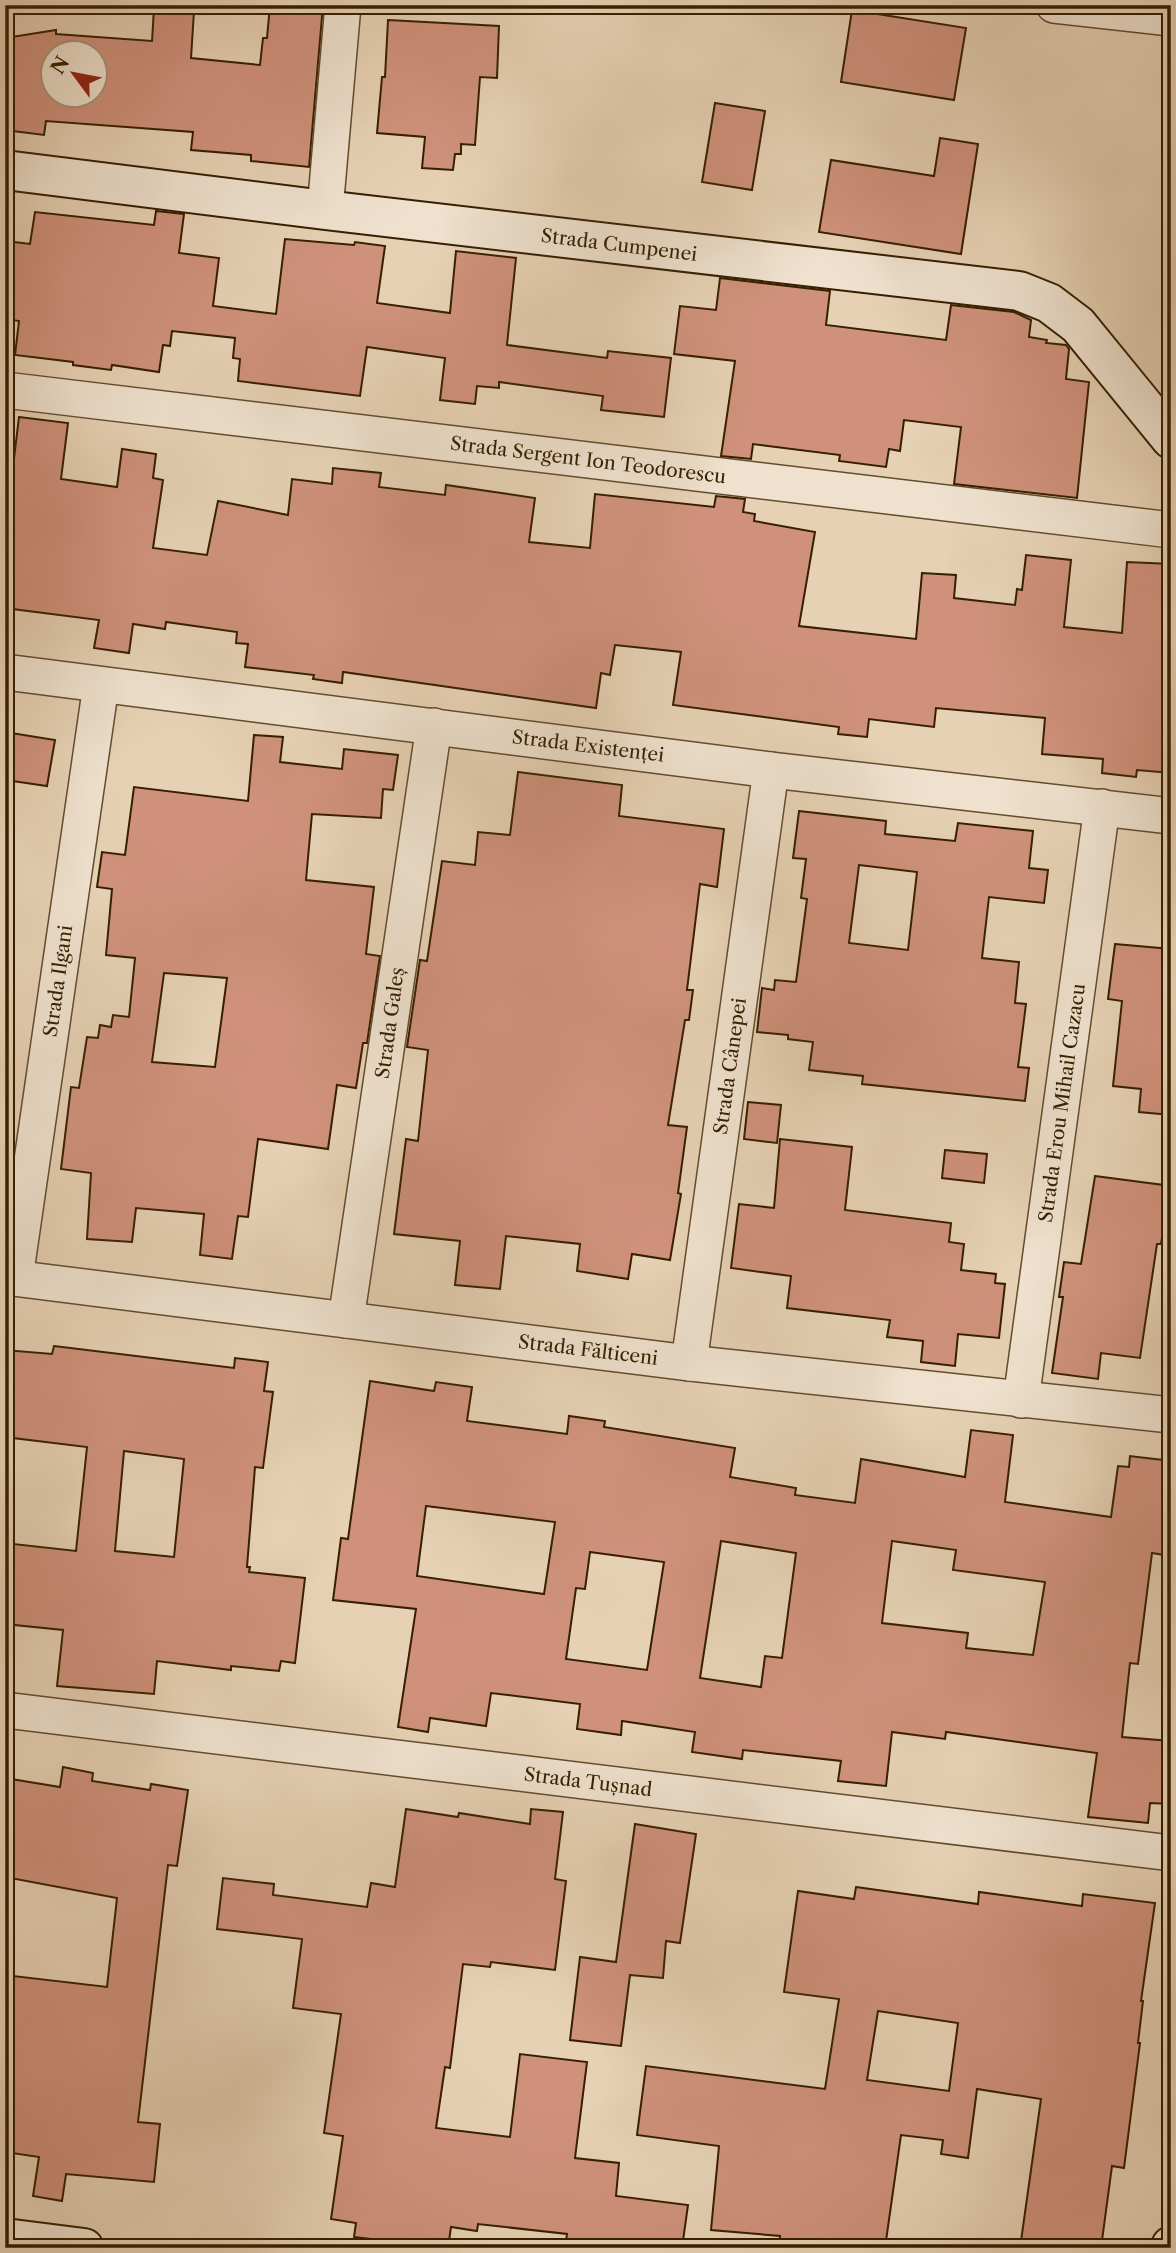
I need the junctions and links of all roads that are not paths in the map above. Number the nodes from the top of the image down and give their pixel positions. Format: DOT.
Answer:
graph roads {
  1 [pos="344,5"];
  2 [pos="1054,5"];
  3 [pos="1171,18"];
  4 [pos="5,170"];
  5 [pos="325,210"];
  6 [pos="5,390"];
  7 [pos="1171,439"];
  8 [pos="1171,530"];
  9 [pos="5,672"];
  10 [pos="101,685"];
  11 [pos="434,726"];
  12 [pos="771,770"];
  13 [pos="1102,807"];
  14 [pos="1171,816"];
  15 [pos="10,1277"];
  16 [pos="346,1320"];
  17 [pos="688,1363"];
  18 [pos="1021,1400"];
  19 [pos="1171,1415"];
  20 [pos="5,1710"];
  21 [pos="1171,1853"];
  22 [pos="5,2238"];
  23 [pos="84,2248"];
  1 -- 5 [label="street"];
  2 -- 3 [label="street"];
  4 -- 5 [label="street, Strada Cumpenei"];
  5 -- 7 [label="street, Strada Cumpenei"];
  6 -- 8 [label="street, Strada Sergent Ion Teodorescu"];
  9 -- 10 [label="street, Strada Existenței"];
  10 -- 11 [label="street, Strada Existenței"];
  10 -- 15 [label="street, Strada Ilgani"];
  11 -- 12 [label="street, Strada Existenței"];
  11 -- 16 [label="street, Strada Galeș"];
  12 -- 13 [label="street, Strada Existenței"];
  12 -- 17 [label="street, Strada Cânepei"];
  13 -- 14 [label="street, Strada Existenței"];
  13 -- 18 [label="street, Strada Erou Mihail Cazacu"];
  15 -- 16 [label="street, Strada Fălticeni"];
  16 -- 17 [label="street, Strada Fălticeni"];
  17 -- 18 [label="street, Strada Fălticeni"];
  18 -- 19 [label="street, Strada Fălticeni"];
  20 -- 21 [label="street, Strada Tușnad"];
  22 -- 23 [label="street"];
}
